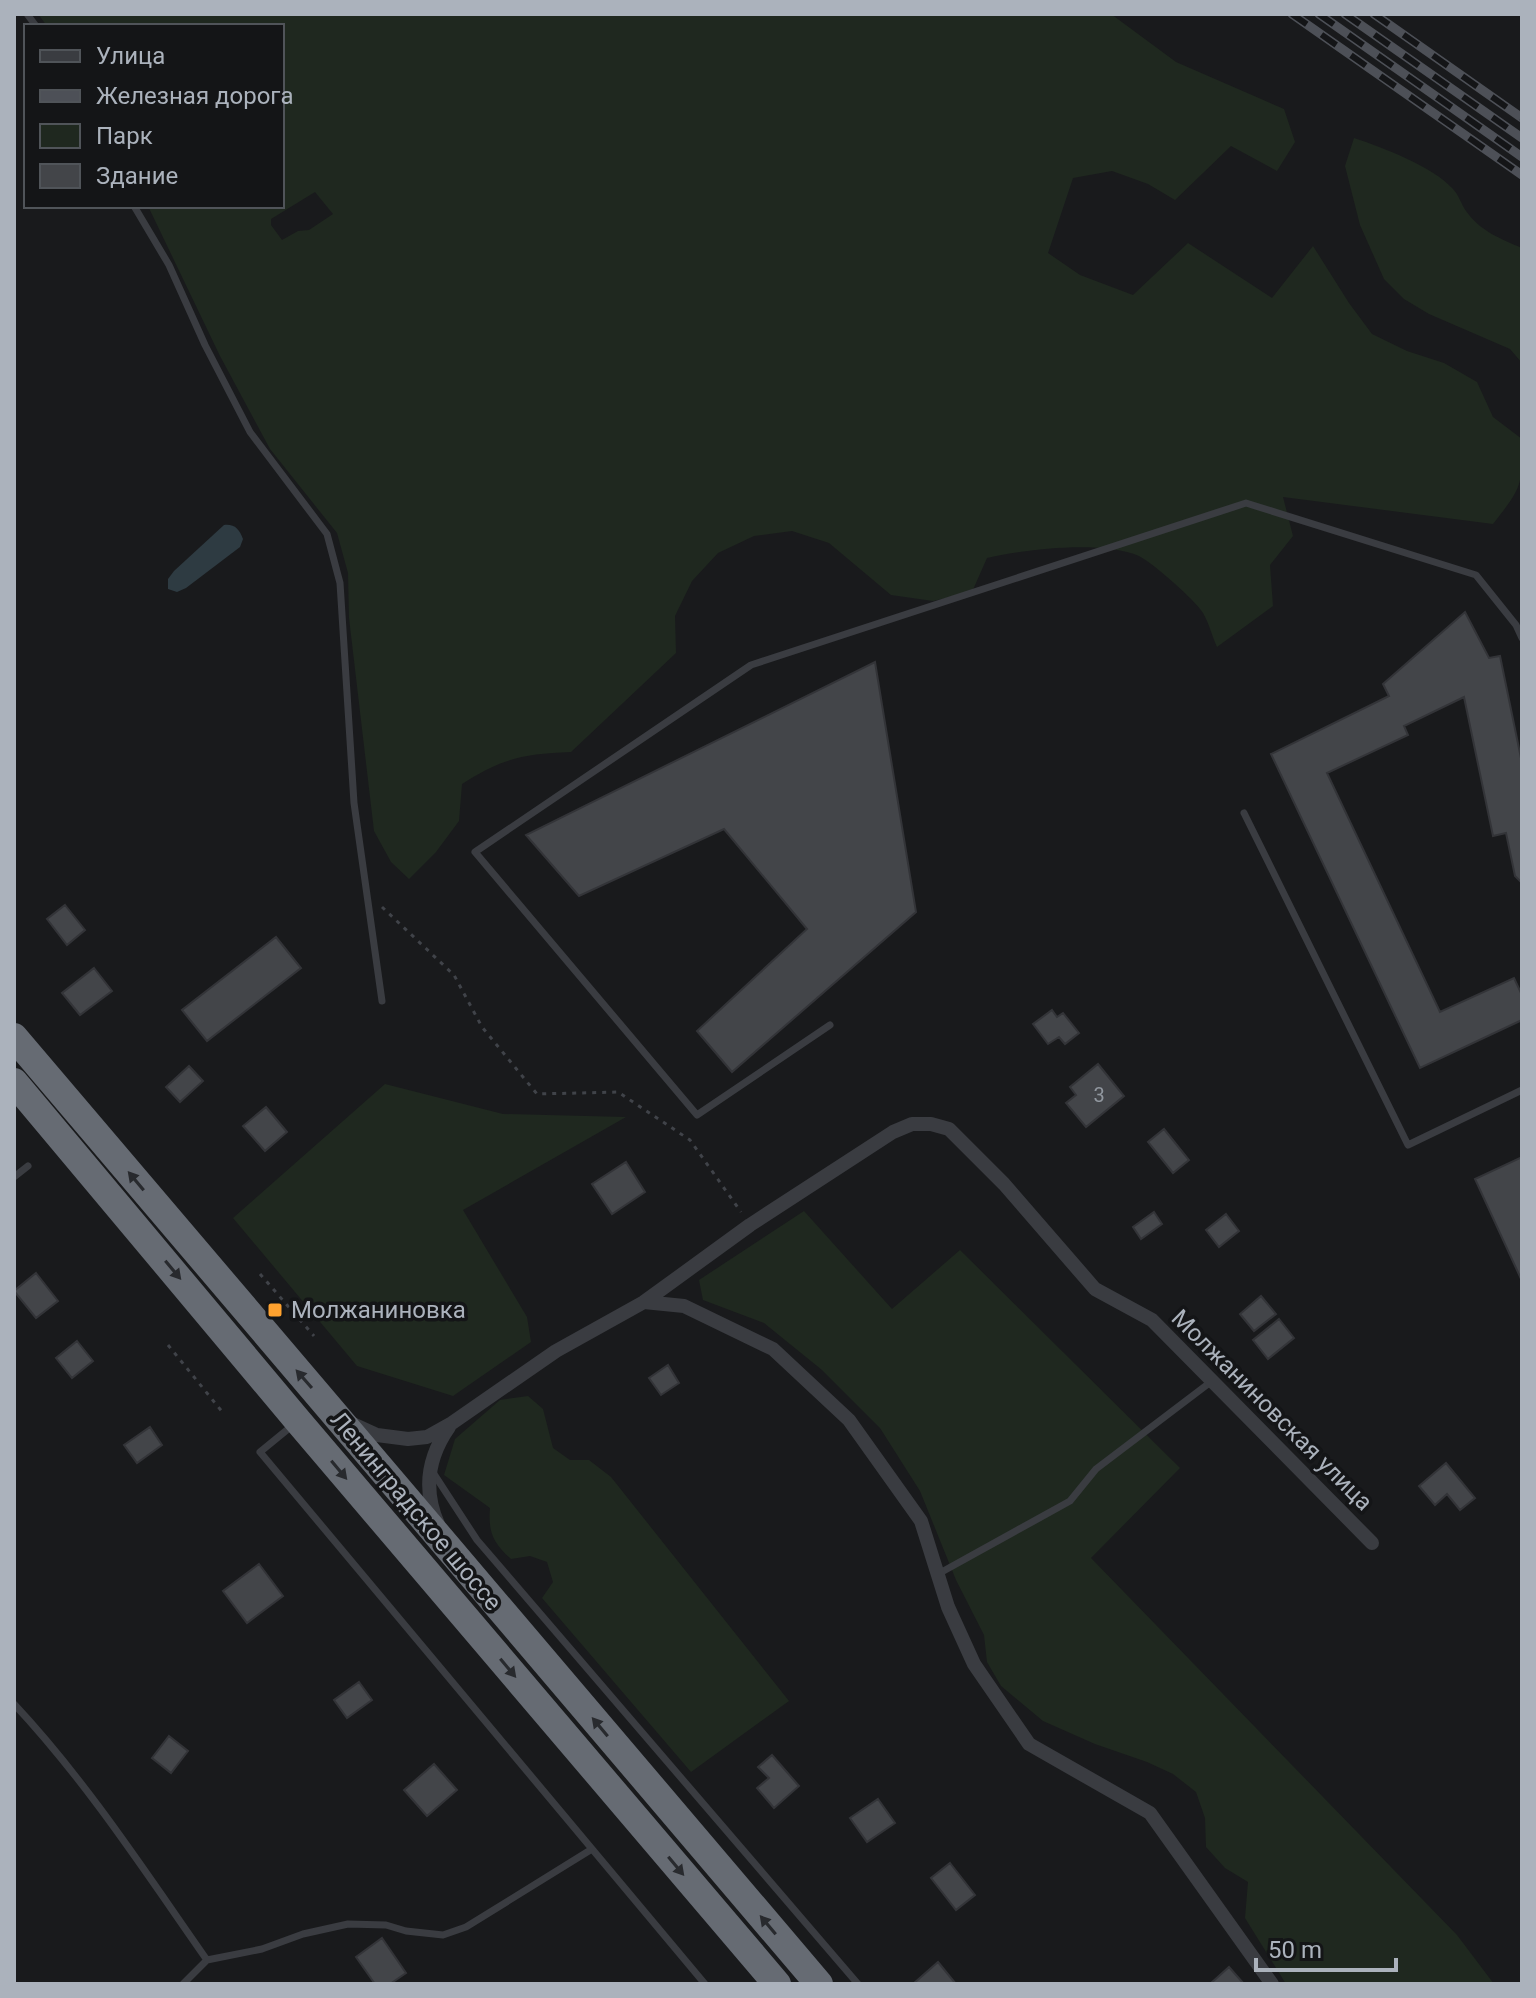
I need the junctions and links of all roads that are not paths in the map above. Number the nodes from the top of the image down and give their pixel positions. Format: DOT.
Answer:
graph roads {
  1 [pos="135,208"];
  2 [pos="1519,622"];
  3 [pos="1522,638"];
  4 [pos="1244,813"];
  5 [pos="382,1001"];
  6 [pos="830,1025"];
  7 [pos="14,1037"];
  8 [pos="14,1082"];
  9 [pos="1522,1090"];
  10 [pos="28,1166"];
  11 [pos="14,1177"];
  12 [pos="644,1302"];
  13 [pos="1212,1381"];
  14 [pos="331,1411"];
  15 [pos="298,1421"];
  16 [pos="452,1423"];
  17 [pos="430,1469"];
  18 [pos="1372,1543"];
  19 [pos="455,1556"];
  20 [pos="938,1574"];
  21 [pos="14,1704"];
  22 [pos="592,1849"];
  23 [pos="207,1960"];
  24 [pos="183,1984"];
  25 [pos="705,1984"];
  26 [pos="777,1984"];
  27 [pos="819,1984"];
  28 [pos="858,1984"];
  29 [pos="1272,1984"];
  1 -- 5 [label="lane"];
  2 -- 3 [label="lane"];
  2 -- 6 [label="lane"];
  4 -- 9 [label="lane"];
  14 -- 7 [label="highway, Ленинградское шоссе, one-way"];
  8 -- 15 [label="highway, Ленинградское шоссе, one-way"];
  10 -- 11 [label="lane"];
  12 -- 13 [label="street, Молжаниновская улица"];
  12 -- 16 [label="street, Молжаниновская улица"];
  12 -- 20 [label="street"];
  13 -- 18 [label="street, Молжаниновская улица"];
  13 -- 20 [label="lane"];
  14 -- 16 [label="street, Молжаниновская улица"];
  14 -- 19 [label="highway, Ленинградское шоссе"];
  15 -- 22 [label="lane"];
  15 -- 26 [label="highway, Ленинградское шоссе, one-way"];
  16 -- 17 [label="street, Молжаниновская улица"];
  17 -- 19 [label="street, Молжаниновская улица"];
  17 -- 28 [label="lane"];
  27 -- 19 [label="highway, Ленинградское шоссе, one-way"];
  20 -- 29 [label="street"];
  21 -- 23 [label="lane"];
  22 -- 23 [label="lane"];
  22 -- 25 [label="lane"];
  23 -- 24 [label="lane"];
}
